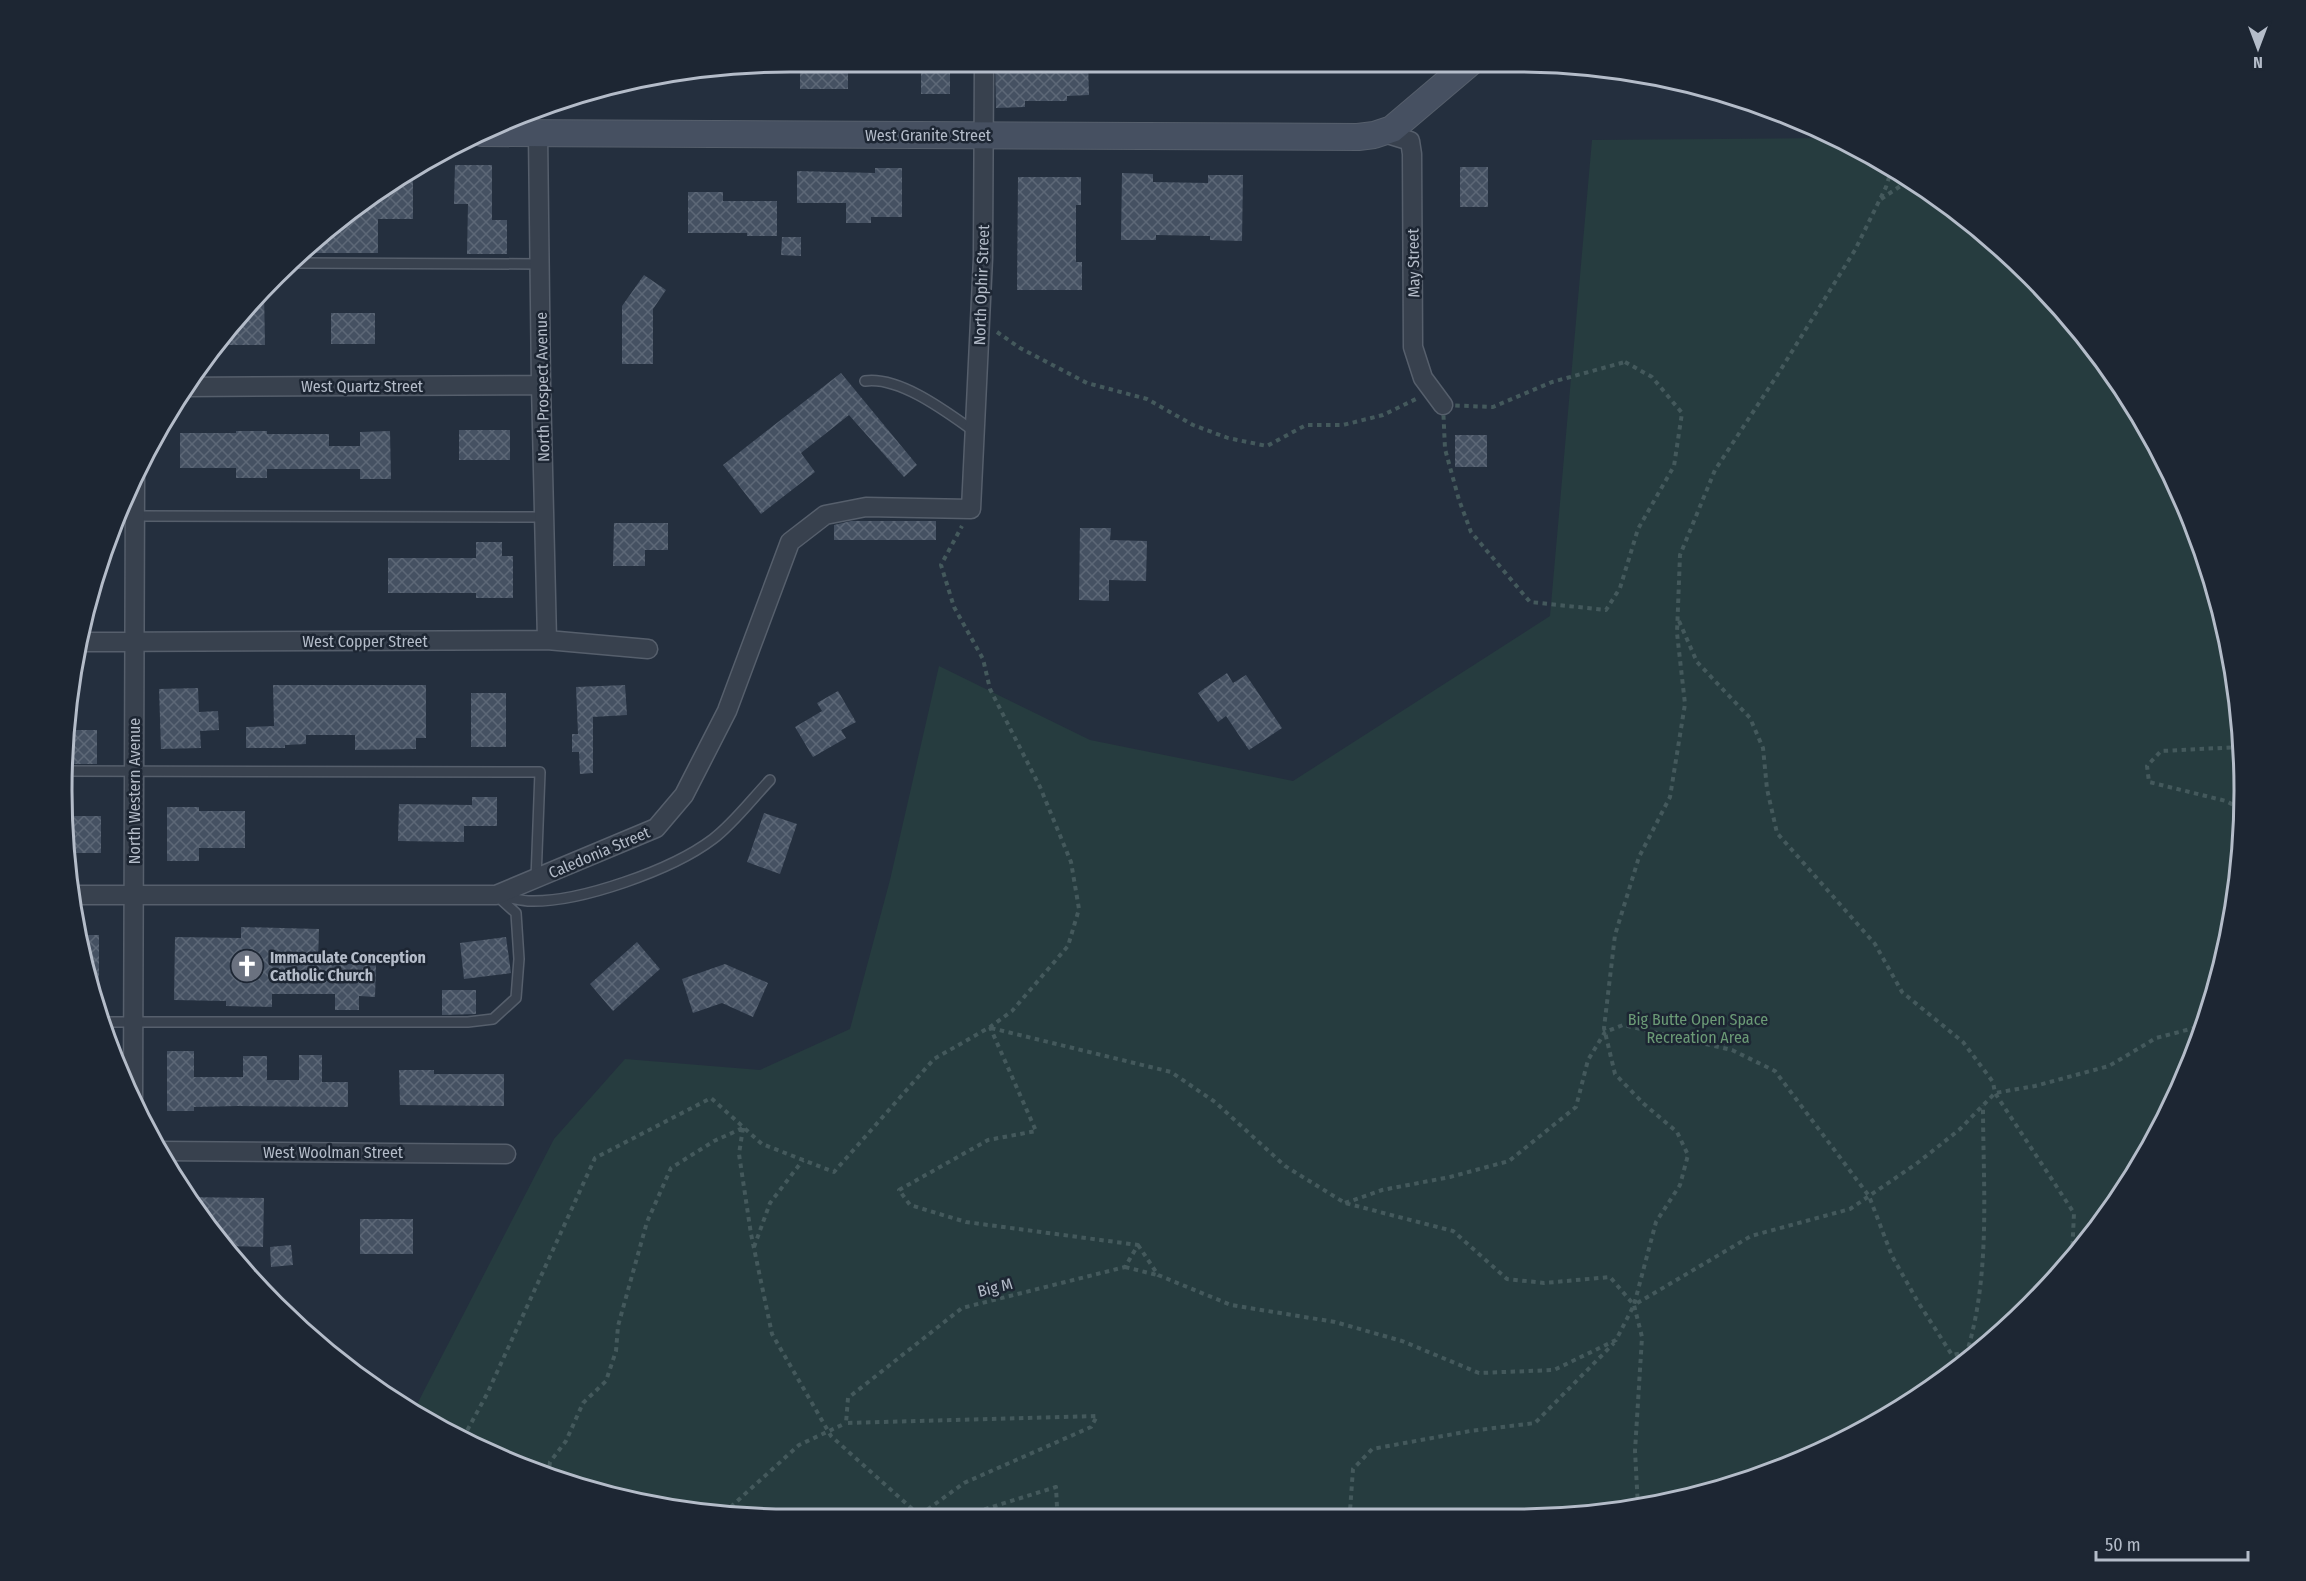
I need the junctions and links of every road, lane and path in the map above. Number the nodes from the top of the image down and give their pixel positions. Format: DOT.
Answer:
graph roads {
  1 [pos="984,72"];
  2 [pos="1460,72"];
  3 [pos="502,133"];
  4 [pos="538,133"];
  5 [pos="1379,134"];
  6 [pos="983,136"];
  7 [pos="1889,177"];
  8 [pos="1902,185"];
  9 [pos="1880,199"];
  10 [pos="303,263"];
  11 [pos="540,264"];
  12 [pos="980,321"];
  13 [pos="865,381"];
  14 [pos="541,385"];
  15 [pos="196,387"];
  16 [pos="1438,398"];
  17 [pos="975,432"];
  18 [pos="134,499"];
  19 [pos="971,509"];
  20 [pos="134,516"];
  21 [pos="544,517"];
  22 [pos="1677,618"];
  23 [pos="548,640"];
  24 [pos="88,642"];
  25 [pos="134,642"];
  26 [pos="648,649"];
  27 [pos="2232,747"];
  28 [pos="73,771"];
  29 [pos="134,771"];
  30 [pos="770,780"];
  31 [pos="2233,805"];
  32 [pos="536,879"];
  33 [pos="80,895"];
  34 [pos="134,895"];
  35 [pos="496,896"];
  36 [pos="110,1022"];
  37 [pos="134,1022"];
  38 [pos="990,1028"];
  39 [pos="2193,1028"];
  40 [pos="1605,1032"];
  41 [pos="133,1079"];
  42 [pos="1995,1093"];
  43 [pos="1983,1105"];
  44 [pos="744,1128"];
  45 [pos="169,1151"];
  46 [pos="506,1154"];
  47 [pos="803,1160"];
  48 [pos="1869,1196"];
  49 [pos="1345,1203"];
  50 [pos="2073,1244"];
  51 [pos="1138,1245"];
  52 [pos="754,1248"];
  53 [pos="1125,1267"];
  54 [pos="1158,1275"];
  55 [pos="1634,1305"];
  56 [pos="1616,1340"];
  57 [pos="1968,1349"];
  58 [pos="1963,1353"];
  59 [pos="846,1423"];
  60 [pos="466,1431"];
  61 [pos="829,1431"];
  62 [pos="549,1467"];
  63 [pos="1637,1498"];
  64 [pos="732,1506"];
  65 [pos="913,1509"];
  66 [pos="928,1509"];
  67 [pos="984,1509"];
  68 [pos="1055,1509"];
  69 [pos="1350,1509"];
  1 -- 6 [label="street, North Ophir Street"];
  2 -- 5 [label="street"];
  3 -- 4 [label="street, West Granite Street"];
  4 -- 6 [label="street, West Granite Street"];
  4 -- 11 [label="street, North Prospect Avenue"];
  5 -- 6 [label="street, West Granite Street"];
  5 -- 16 [label="street, May Street"];
  6 -- 12 [label="street, North Ophir Street"];
  7 -- 9 [label="path"];
  8 -- 9 [label="path"];
  9 -- 22 [label="path"];
  10 -- 11 [label="lane"];
  11 -- 14 [label="street, North Prospect Avenue"];
  12 -- 16 [label="path"];
  12 -- 17 [label="street, North Ophir Street"];
  13 -- 17 [label="lane"];
  14 -- 15 [label="street, West Quartz Street"];
  14 -- 21 [label="street, North Prospect Avenue"];
  16 -- 16 [label="path"];
  17 -- 19 [label="street, North Ophir Street"];
  18 -- 20 [label="street, North Western Avenue"];
  19 -- 32 [label="street, Caledonia Street"];
  19 -- 38 [label="path"];
  20 -- 21 [label="lane"];
  20 -- 25 [label="street, North Western Avenue"];
  21 -- 23 [label="street, North Prospect Avenue"];
  22 -- 40 [label="path"];
  22 -- 42 [label="path"];
  23 -- 25 [label="street, West Copper Street"];
  23 -- 26 [label="street, West Copper Street"];
  24 -- 25 [label="street, West Copper Street"];
  25 -- 29 [label="street, North Western Avenue"];
  27 -- 31 [label="path"];
  28 -- 29 [label="lane"];
  29 -- 32 [label="lane"];
  29 -- 34 [label="street, North Western Avenue"];
  30 -- 35 [label="lane"];
  32 -- 35 [label="street, Caledonia Street"];
  33 -- 34 [label="street, Caledonia Street"];
  34 -- 35 [label="street, Caledonia Street"];
  34 -- 37 [label="street, North Western Avenue"];
  35 -- 37 [label="lane"];
  36 -- 37 [label="lane"];
  37 -- 41 [label="street, North Western Avenue"];
  38 -- 47 [label="path"];
  38 -- 49 [label="path"];
  38 -- 51 [label="path"];
  39 -- 42 [label="path"];
  40 -- 48 [label="path"];
  40 -- 49 [label="path"];
  40 -- 55 [label="path"];
  42 -- 43 [label="path"];
  42 -- 50 [label="path"];
  43 -- 48 [label="path"];
  43 -- 57 [label="path"];
  44 -- 47 [label="path"];
  44 -- 52 [label="path"];
  44 -- 60 [label="path"];
  44 -- 62 [label="path"];
  45 -- 46 [label="street, West Woolman Street"];
  47 -- 52 [label="path"];
  48 -- 55 [label="path"];
  48 -- 58 [label="path"];
  49 -- 55 [label="path"];
  51 -- 53 [label="path"];
  51 -- 54 [label="path"];
  52 -- 61 [label="path"];
  53 -- 54 [label="path"];
  53 -- 59 [label="path, Big M"];
  54 -- 56 [label="path"];
  55 -- 56 [label="path"];
  55 -- 63 [label="path"];
  56 -- 69 [label="path"];
  59 -- 61 [label="path"];
  59 -- 66 [label="path"];
  61 -- 64 [label="path"];
  61 -- 65 [label="path"];
  67 -- 68 [label="path"];
}
